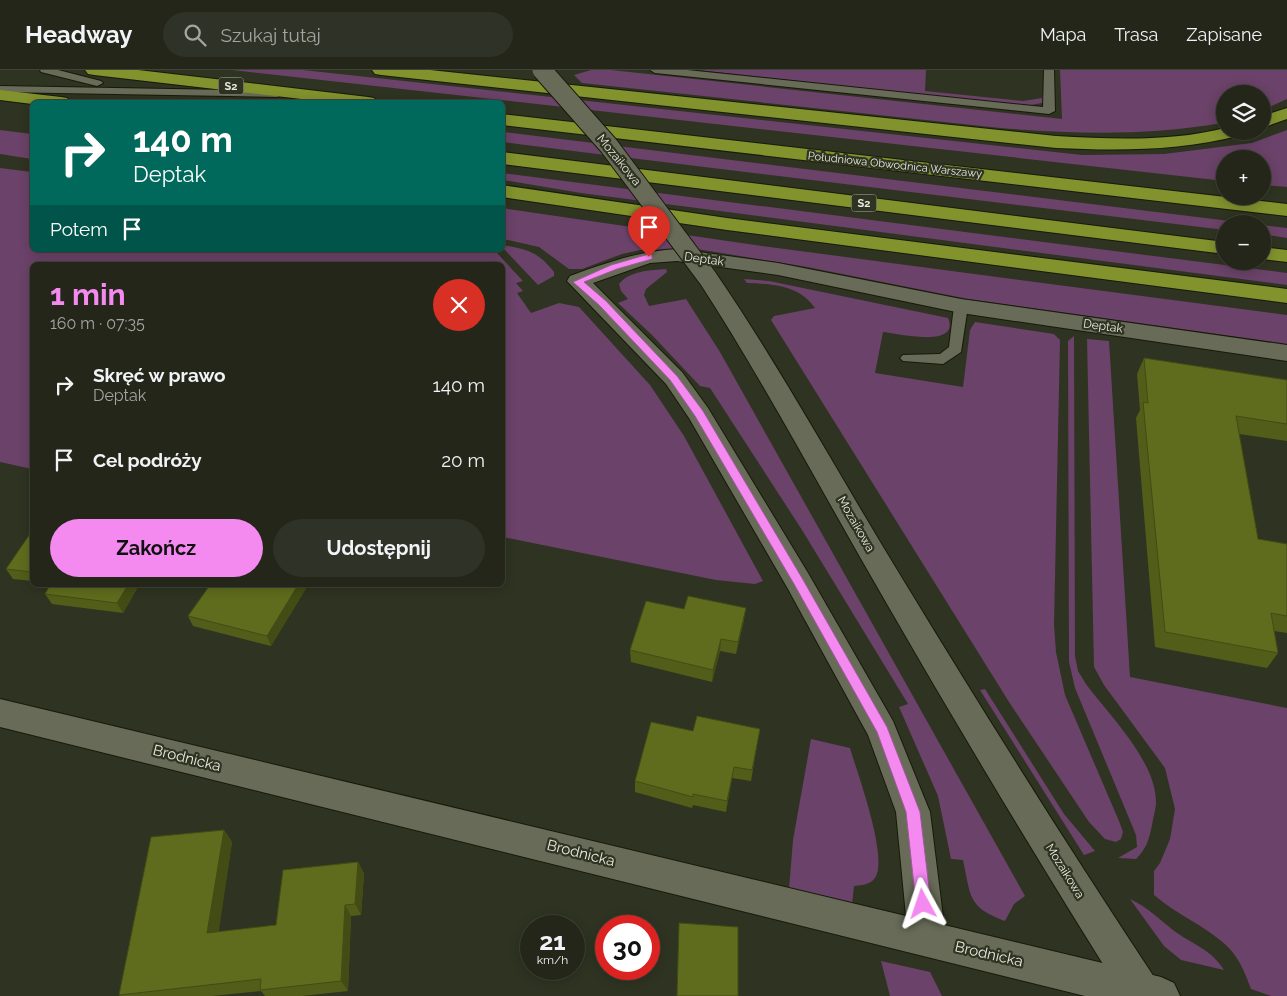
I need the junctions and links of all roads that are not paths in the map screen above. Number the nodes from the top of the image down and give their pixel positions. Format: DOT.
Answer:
graph roads {
  1 [pos="45,70"];
  2 [pos="94,70"];
  3 [pos="381,70"];
  4 [pos="542,70"];
  5 [pos="655,70"];
  6 [pos="1049,70"];
  7 [pos="0,89"];
  8 [pos="130,90"];
  9 [pos="0,95"];
  10 [pos="304,95"];
  11 [pos="44,100"];
  12 [pos="168,100"];
  13 [pos="350,100"];
  14 [pos="0,111"];
  15 [pos="1287,113"];
  16 [pos="30,115"];
  17 [pos="505,119"];
  18 [pos="1271,119"];
  19 [pos="1216,135"];
  20 [pos="505,158"];
  21 [pos="505,191"];
  22 [pos="1191,199"];
  23 [pos="1287,204"];
  24 [pos="1287,210"];
  25 [pos="1216,247"];
  26 [pos="1271,254"];
  27 [pos="1287,256"];
  28 [pos="1287,296"];
  29 [pos="961,306"];
  30 [pos="1287,353"];
  31 [pos="908,358"];
  32 [pos="0,713"];
  33 [pos="927,939"];
  34 [pos="1150,994"];
  1 -- 8 [label="lane"];
  2 -- 10 [label="highway, S2"];
  3 -- 19 [label="highway"];
  4 -- 34 [label="street, Mozaikowa, bridge"];
  5 -- 6 [label="lane"];
  7 -- 8 [label="lane"];
  8 -- 10 [label="lane"];
  8 -- 12 [label="lane"];
  9 -- 11 [label="highway"];
  10 -- 13 [label="highway, S2"];
  14 -- 16 [label="highway"];
  15 -- 18 [label="highway"];
  17 -- 22 [label="highway, Południowa Obwodnica Warszawy"];
  20 -- 25 [label="highway, S2"];
  21 -- 28 [label="highway"];
  22 -- 23 [label="highway"];
  22 -- 24 [label="highway, Południowa Obwodnica Warszawy"];
  26 -- 27 [label="highway"];
  29 -- 30 [label="street, Deptak"];
  29 -- 31 [label="lane"];
  29 -- 33 [label="street, Deptak"];
  32 -- 33 [label="street, Brodnicka"];
  33 -- 34 [label="street, Brodnicka"];
}
